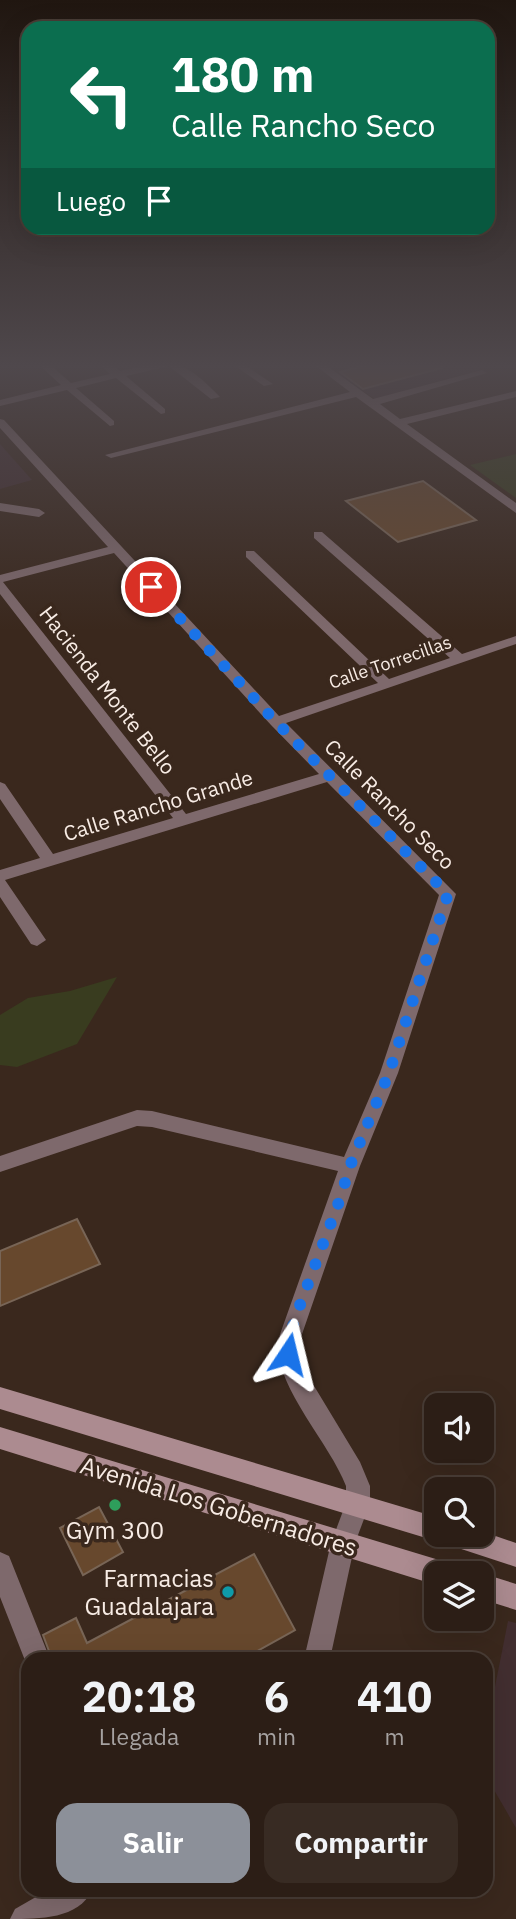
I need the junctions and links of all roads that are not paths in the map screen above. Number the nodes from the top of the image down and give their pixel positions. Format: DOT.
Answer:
graph roads {
  1 [pos="28,453"];
  2 [pos="121,453"];
  3 [pos="439,453"];
  4 [pos="111,455"];
  5 [pos="0,507"];
  6 [pos="516,509"];
  7 [pos="39,513"];
  8 [pos="318,535"];
  9 [pos="115,549"];
  10 [pos="250,554"];
  11 [pos="0,579"];
  12 [pos="0,585"];
  13 [pos="516,640"];
  14 [pos="459,659"];
  15 [pos="387,684"];
  16 [pos="276,722"];
  17 [pos="329,776"];
  18 [pos="0,787"];
  19 [pos="183,821"];
  20 [pos="49,860"];
  21 [pos="0,876"];
  22 [pos="0,884"];
  23 [pos="37,940"];
  24 [pos="0,1164"];
  25 [pos="350,1166"];
  26 [pos="0,1398"];
  27 [pos="0,1438"];
  28 [pos="358,1503"];
  29 [pos="424,1525"];
  30 [pos="343,1543"];
  31 [pos="492,1547"];
  32 [pos="516,1555"];
  33 [pos="0,1565"];
  34 [pos="424,1568"];
  35 [pos="494,1590"];
  36 [pos="516,1597"];
  37 [pos="34,1652"];
  38 [pos="319,1652"];
  39 [pos="64,1897"];
  40 [pos="25,1919"];
  1 -- 9 [label="street, Calle Rancho Seco"];
  2 -- 4 [label="street"];
  3 -- 6 [label="street"];
  5 -- 7 [label="street"];
  8 -- 14 [label="street"];
  9 -- 11 [label="street"];
  9 -- 16 [label="street, Calle Rancho Seco"];
  10 -- 15 [label="street"];
  12 -- 19 [label="street, Hacienda Monte Bello"];
  13 -- 14 [label="street, Calle Torrecillas"];
  14 -- 15 [label="street, Calle Torrecillas"];
  15 -- 16 [label="street, Calle Torrecillas"];
  16 -- 17 [label="street, Calle Rancho Seco"];
  17 -- 19 [label="street, Calle Rancho Grande"];
  17 -- 25 [label="street, Calle Rancho Seco"];
  18 -- 20 [label="street"];
  19 -- 20 [label="street, Calle Rancho Grande"];
  20 -- 21 [label="street, Calle Rancho Grande"];
  22 -- 23 [label="street"];
  24 -- 25 [label="street"];
  25 -- 28 [label="street, Calle Rancho Seco"];
  26 -- 28 [label="street, Avenida Los Gobernadores"];
  27 -- 30 [label="street, Avenida Los Gobernadores"];
  28 -- 29 [label="street, Avenida Los Gobernadores"];
  28 -- 30 [label="street"];
  30 -- 34 [label="street, Avenida Los Gobernadores"];
  30 -- 38 [label="street"];
  31 -- 32 [label="street"];
  33 -- 37 [label="street"];
  35 -- 36 [label="street"];
  39 -- 40 [label="street"];
}
